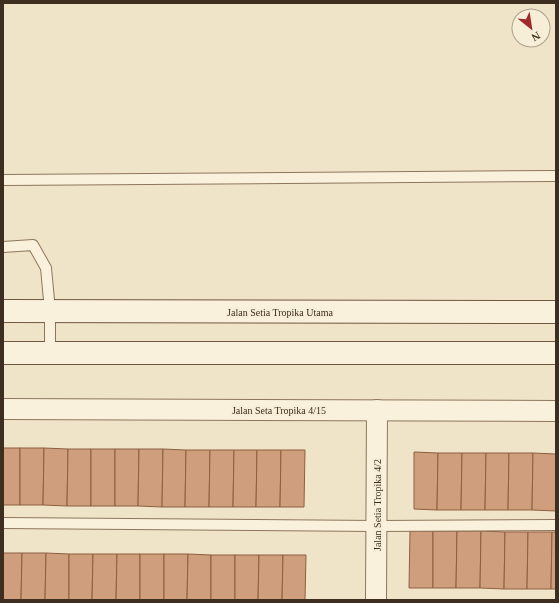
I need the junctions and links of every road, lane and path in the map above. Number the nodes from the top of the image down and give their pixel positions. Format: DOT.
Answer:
graph roads {
  1 [pos="556,176"];
  2 [pos="3,180"];
  3 [pos="3,247"];
  4 [pos="3,311"];
  5 [pos="50,311"];
  6 [pos="556,312"];
  7 [pos="3,353"];
  8 [pos="50,353"];
  9 [pos="556,353"];
  10 [pos="3,409"];
  11 [pos="377,410"];
  12 [pos="556,410"];
  13 [pos="3,523"];
  14 [pos="556,525"];
  15 [pos="376,526"];
  16 [pos="376,600"];
  1 -- 2 [label="lane"];
  3 -- 5 [label="lane"];
  4 -- 5 [label="main road, Jalan Setia Tropika Utama"];
  5 -- 6 [label="main road, Jalan Setia Tropika Utama"];
  5 -- 8 [label="lane"];
  7 -- 8 [label="main road"];
  8 -- 9 [label="main road"];
  10 -- 11 [label="street, Jalan Seta Tropika 4/15"];
  11 -- 12 [label="street, Jalan Seta Tropika 4/15"];
  11 -- 15 [label="street, Jalan Setia Tropika 4/2"];
  13 -- 15 [label="lane"];
  14 -- 15 [label="lane"];
  15 -- 16 [label="street, Jalan Setia Tropika 4/2"];
}
